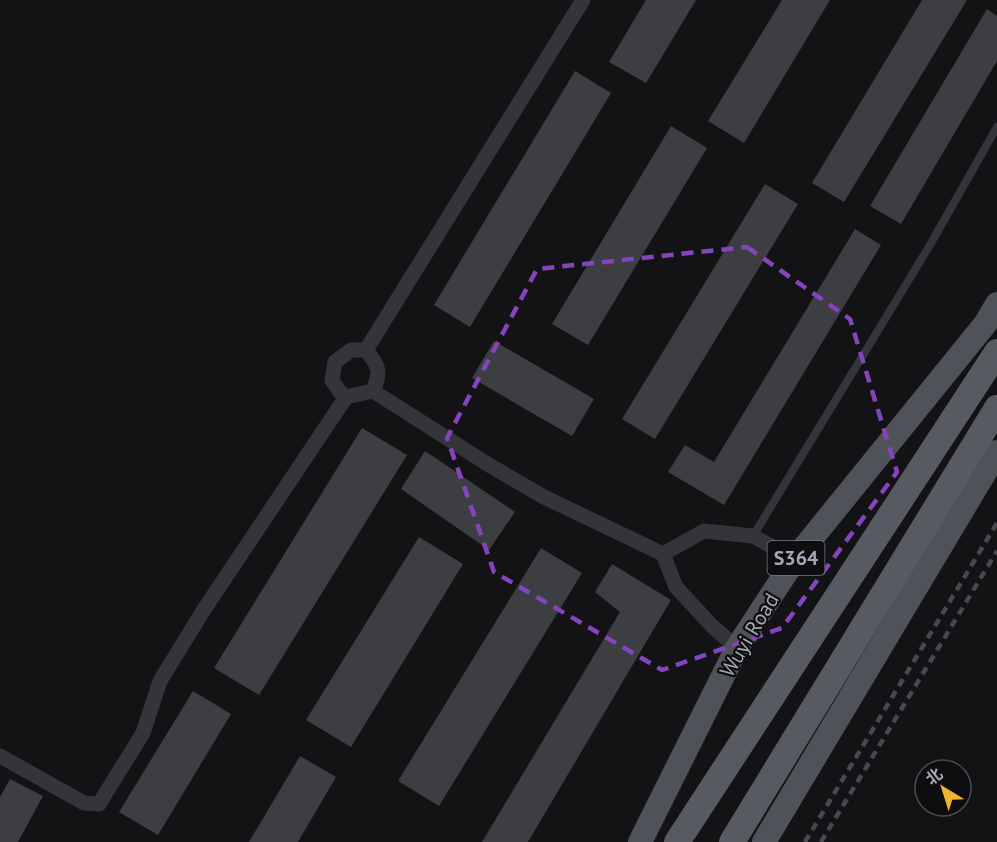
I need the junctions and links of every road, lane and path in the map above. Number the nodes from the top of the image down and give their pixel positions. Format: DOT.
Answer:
graph roads {
  1 [pos="583,0"];
  2 [pos="997,127"];
  3 [pos="997,304"];
  4 [pos="366,350"];
  5 [pos="997,352"];
  6 [pos="373,391"];
  7 [pos="346,397"];
  8 [pos="997,408"];
  9 [pos="997,452"];
  10 [pos="753,536"];
  11 [pos="663,554"];
  12 [pos="795,559"];
  13 [pos="737,648"];
  14 [pos="0,756"];
  15 [pos="640,842"];
  16 [pos="677,842"];
  17 [pos="732,842"];
  18 [pos="764,842"];
  1 -- 4 [label="street"];
  2 -- 10 [label="lane"];
  3 -- 12 [label="main road, Wuyi Road / S364"];
  4 -- 6 [label="street"];
  4 -- 7 [label="street"];
  5 -- 16 [label="highway"];
  6 -- 7 [label="street"];
  6 -- 11 [label="street"];
  7 -- 14 [label="street"];
  8 -- 17 [label="highway"];
  9 -- 18 [label="main road"];
  10 -- 11 [label="street"];
  10 -- 12 [label="street"];
  11 -- 13 [label="street"];
  12 -- 13 [label="main road, Wuyi Road / S364"];
  13 -- 15 [label="main road, Wuyi Road / S364"];
}
